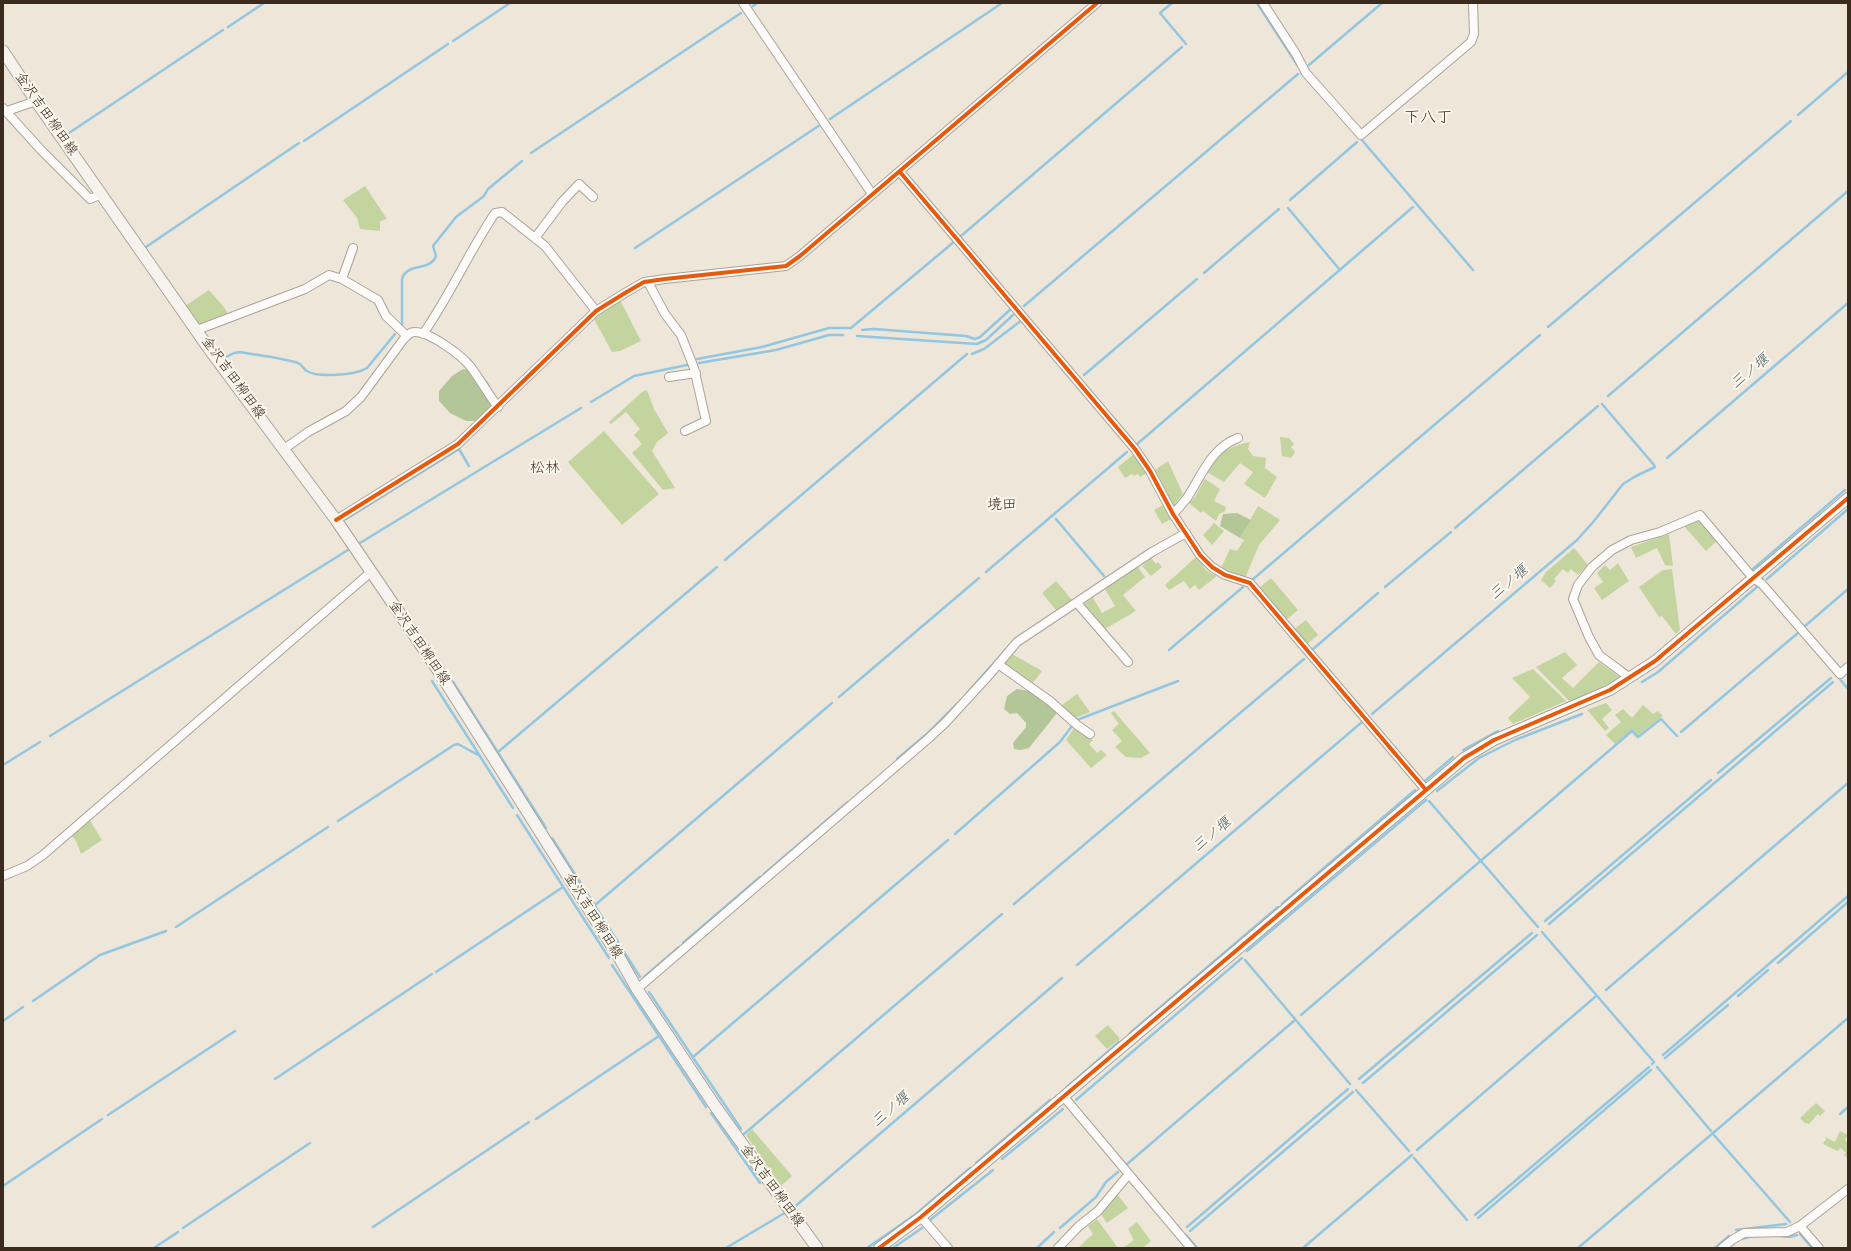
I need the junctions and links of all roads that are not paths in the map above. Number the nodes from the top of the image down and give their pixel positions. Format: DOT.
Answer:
graph roads {
  1 [pos="743,3"];
  2 [pos="1097,3"];
  3 [pos="1263,3"];
  4 [pos="1473,3"];
  5 [pos="3,50"];
  6 [pos="36,101"];
  7 [pos="5,110"];
  8 [pos="900,172"];
  9 [pos="102,194"];
  10 [pos="872,194"];
  11 [pos="592,196"];
  12 [pos="535,238"];
  13 [pos="353,248"];
  14 [pos="342,279"];
  15 [pos="648,282"];
  16 [pos="596,311"];
  17 [pos="197,330"];
  18 [pos="423,334"];
  19 [pos="407,336"];
  20 [pos="696,373"];
  21 [pos="669,377"];
  22 [pos="498,407"];
  23 [pos="685,431"];
  24 [pos="1238,438"];
  25 [pos="284,448"];
  26 [pos="1848,498"];
  27 [pos="1173,514"];
  28 [pos="336,520"];
  29 [pos="1186,533"];
  30 [pos="371,572"];
  31 [pos="1753,578"];
  32 [pos="1076,603"];
  33 [pos="1128,662"];
  34 [pos="998,664"];
  35 [pos="1848,667"];
  36 [pos="1630,678"];
  37 [pos="1090,734"];
  38 [pos="1426,790"];
  39 [pos="3,876"];
  40 [pos="637,989"];
  41 [pos="1064,1097"];
  42 [pos="1129,1174"];
  43 [pos="1848,1189"];
  44 [pos="921,1217"];
  45 [pos="1800,1226"];
  46 [pos="817,1248"];
  47 [pos="879,1248"];
  48 [pos="948,1248"];
  49 [pos="1058,1248"];
  50 [pos="1191,1248"];
  51 [pos="1722,1248"];
  52 [pos="1819,1248"];
  1 -- 10 [label="street"];
  2 -- 8 [label="street"];
  3 -- 4 [label="street"];
  5 -- 6 [label="main road, 金沢吉田柳田線"];
  6 -- 7 [label="street"];
  6 -- 9 [label="main road, 金沢吉田柳田線"];
  7 -- 9 [label="street"];
  8 -- 10 [label="street"];
  8 -- 27 [label="street"];
  9 -- 17 [label="main road, 金沢吉田柳田線"];
  10 -- 15 [label="street"];
  11 -- 12 [label="street"];
  12 -- 16 [label="street"];
  12 -- 18 [label="street"];
  13 -- 14 [label="street"];
  14 -- 17 [label="street"];
  14 -- 19 [label="street"];
  15 -- 16 [label="street"];
  15 -- 20 [label="street"];
  16 -- 22 [label="street"];
  17 -- 25 [label="main road, 金沢吉田柳田線"];
  18 -- 19 [label="street"];
  18 -- 22 [label="street"];
  19 -- 25 [label="street"];
  20 -- 21 [label="street"];
  20 -- 23 [label="street"];
  22 -- 28 [label="street"];
  24 -- 27 [label="street"];
  25 -- 28 [label="main road, 金沢吉田柳田線"];
  26 -- 31 [label="street"];
  27 -- 29 [label="street"];
  28 -- 30 [label="main road, 金沢吉田柳田線"];
  29 -- 32 [label="street"];
  29 -- 38 [label="street"];
  30 -- 39 [label="street"];
  30 -- 40 [label="main road, 金沢吉田柳田線"];
  31 -- 35 [label="street"];
  31 -- 36 [label="street"];
  31 -- 36 [label="street"];
  32 -- 33 [label="street"];
  32 -- 34 [label="street"];
  34 -- 37 [label="street"];
  34 -- 40 [label="street"];
  36 -- 38 [label="street"];
  38 -- 41 [label="street"];
  40 -- 46 [label="main road, 金沢吉田柳田線"];
  41 -- 42 [label="street"];
  41 -- 44 [label="street"];
  42 -- 49 [label="street"];
  42 -- 50 [label="street"];
  43 -- 45 [label="street"];
  44 -- 47 [label="street"];
  44 -- 48 [label="street"];
  45 -- 51 [label="street"];
  45 -- 52 [label="street"];
}
